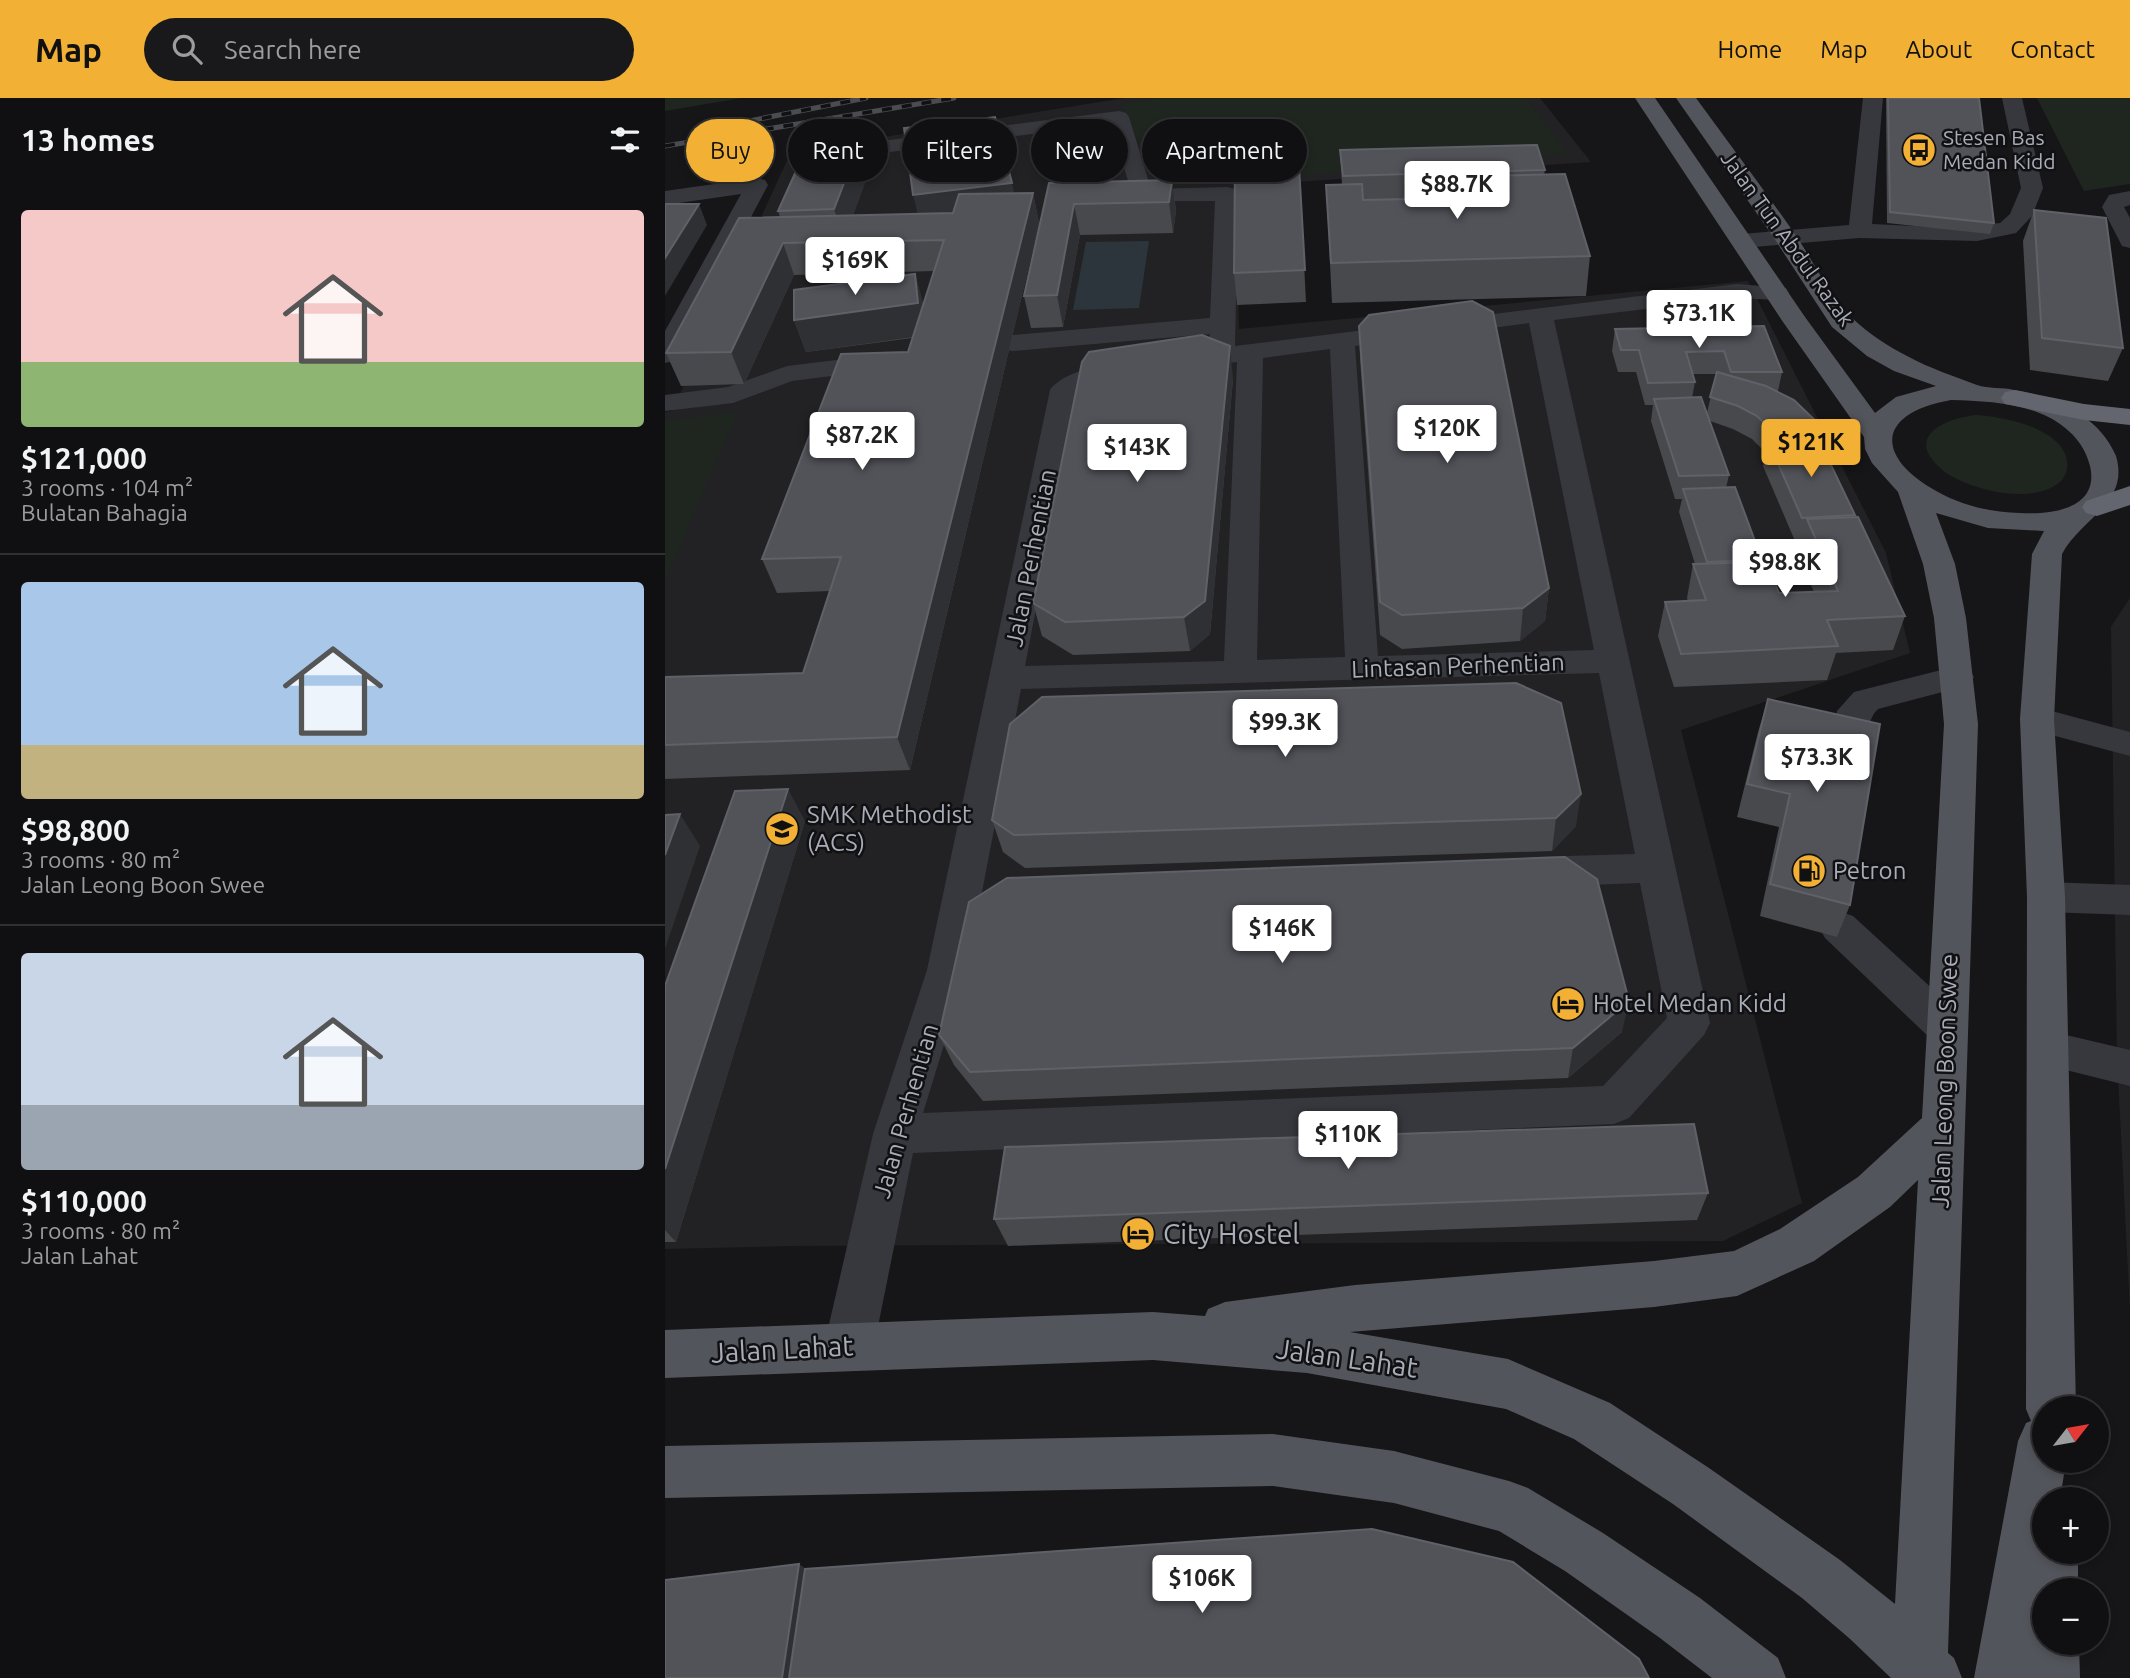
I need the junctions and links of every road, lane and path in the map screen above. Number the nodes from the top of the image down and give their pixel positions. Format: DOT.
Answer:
graph roads {
  1 [pos="1645,98"];
  2 [pos="1686,98"];
  3 [pos="1873,98"];
  4 [pos="2012,98"];
  5 [pos="888,146"];
  6 [pos="665,198"];
  7 [pos="2130,198"];
  8 [pos="1860,231"];
  9 [pos="1785,237"];
  10 [pos="2130,240"];
  11 [pos="1742,241"];
  12 [pos="1777,293"];
  13 [pos="1540,314"];
  14 [pos="1342,340"];
  15 [pos="1012,343"];
  16 [pos="1231,344"];
  17 [pos="665,355"];
  18 [pos="913,358"];
  19 [pos="1982,392"];
  20 [pos="2015,398"];
  21 [pos="665,403"];
  22 [pos="2130,416"];
  23 [pos="1878,436"];
  24 [pos="1912,489"];
  25 [pos="2130,495"];
  26 [pos="2085,513"];
  27 [pos="1615,661"];
  28 [pos="1362,670"];
  29 [pos="1241,672"];
  30 [pos="1957,677"];
  31 [pos="1007,678"];
  32 [pos="2037,719"];
  33 [pos="2130,744"];
  34 [pos="1848,753"];
  35 [pos="1657,867"];
  36 [pos="1504,873"];
  37 [pos="2046,897"];
  38 [pos="2130,900"];
  39 [pos="1839,927"];
  40 [pos="1946,1027"];
  41 [pos="2049,1049"];
  42 [pos="2130,1068"];
  43 [pos="1944,1126"];
  44 [pos="895,1134"];
  45 [pos="1153,1336"];
  46 [pos="849,1346"];
  47 [pos="665,1354"];
  48 [pos="2049,1396"];
  49 [pos="665,1472"];
  50 [pos="2038,1474"];
  51 [pos="1680,1618"];
  52 [pos="2052,1655"];
  53 [pos="1924,1673"];
  54 [pos="1725,1678"];
  55 [pos="1758,1678"];
  56 [pos="2002,1678"];
  57 [pos="2052,1678"];
  1 -- 11 [label="main road, Jalan Tun Abdul Razak"];
  2 -- 9 [label="main road, Jalan Tun Abdul Razak"];
  3 -- 8 [label="street"];
  4 -- 8 [label="street"];
  5 -- 16 [label="street"];
  6 -- 17 [label="street"];
  7 -- 10 [label="street"];
  8 -- 9 [label="street"];
  9 -- 11 [label="street"];
  9 -- 19 [label="main road, Jalan Tun Abdul Razak"];
  11 -- 12 [label="main road, Jalan Tun Abdul Razak"];
  12 -- 13 [label="street, Jalan Perhentian"];
  12 -- 23 [label="main road, Jalan Tun Abdul Razak"];
  13 -- 14 [label="street, Jalan Perhentian"];
  13 -- 27 [label="street"];
  14 -- 16 [label="street, Jalan Perhentian"];
  14 -- 28 [label="street"];
  15 -- 16 [label="street"];
  16 -- 29 [label="street"];
  16 -- 31 [label="street, Jalan Perhentian"];
  18 -- 21 [label="street"];
  19 -- 20 [label="main road"];
  19 -- 23 [label="main road"];
  20 -- 22 [label="highway"];
  20 -- 26 [label="main road"];
  23 -- 24 [label="main road, Jalan Tun Abdul Razak"];
  24 -- 26 [label="main road"];
  24 -- 30 [label="main road, Jalan Leong Boon Swee"];
  25 -- 26 [label="highway"];
  26 -- 32 [label="main road"];
  27 -- 28 [label="street, Lintasan Perhentian"];
  27 -- 35 [label="street"];
  28 -- 29 [label="street, Lintasan Perhentian"];
  29 -- 31 [label="street, Lintasan Perhentian"];
  30 -- 34 [label="street"];
  30 -- 40 [label="main road, Jalan Leong Boon Swee"];
  31 -- 44 [label="street, Jalan Perhentian"];
  32 -- 33 [label="street"];
  32 -- 37 [label="main road"];
  35 -- 36 [label="street"];
  35 -- 44 [label="street"];
  37 -- 38 [label="street"];
  37 -- 41 [label="main road"];
  39 -- 40 [label="street"];
  40 -- 43 [label="main road, Jalan Leong Boon Swee"];
  41 -- 42 [label="street"];
  41 -- 48 [label="main road"];
  43 -- 45 [label="main road"];
  43 -- 53 [label="main road, Jalan Leong Boon Swee"];
  44 -- 46 [label="street, Jalan Perhentian"];
  45 -- 46 [label="main road, Jalan Lahat"];
  45 -- 53 [label="main road, Jalan Lahat"];
  46 -- 47 [label="main road, Jalan Lahat"];
  49 -- 51 [label="main road"];
  50 -- 56 [label="main road"];
  51 -- 54 [label="main road"];
  51 -- 55 [label="main road"];
  52 -- 57 [label="main road"];
}
